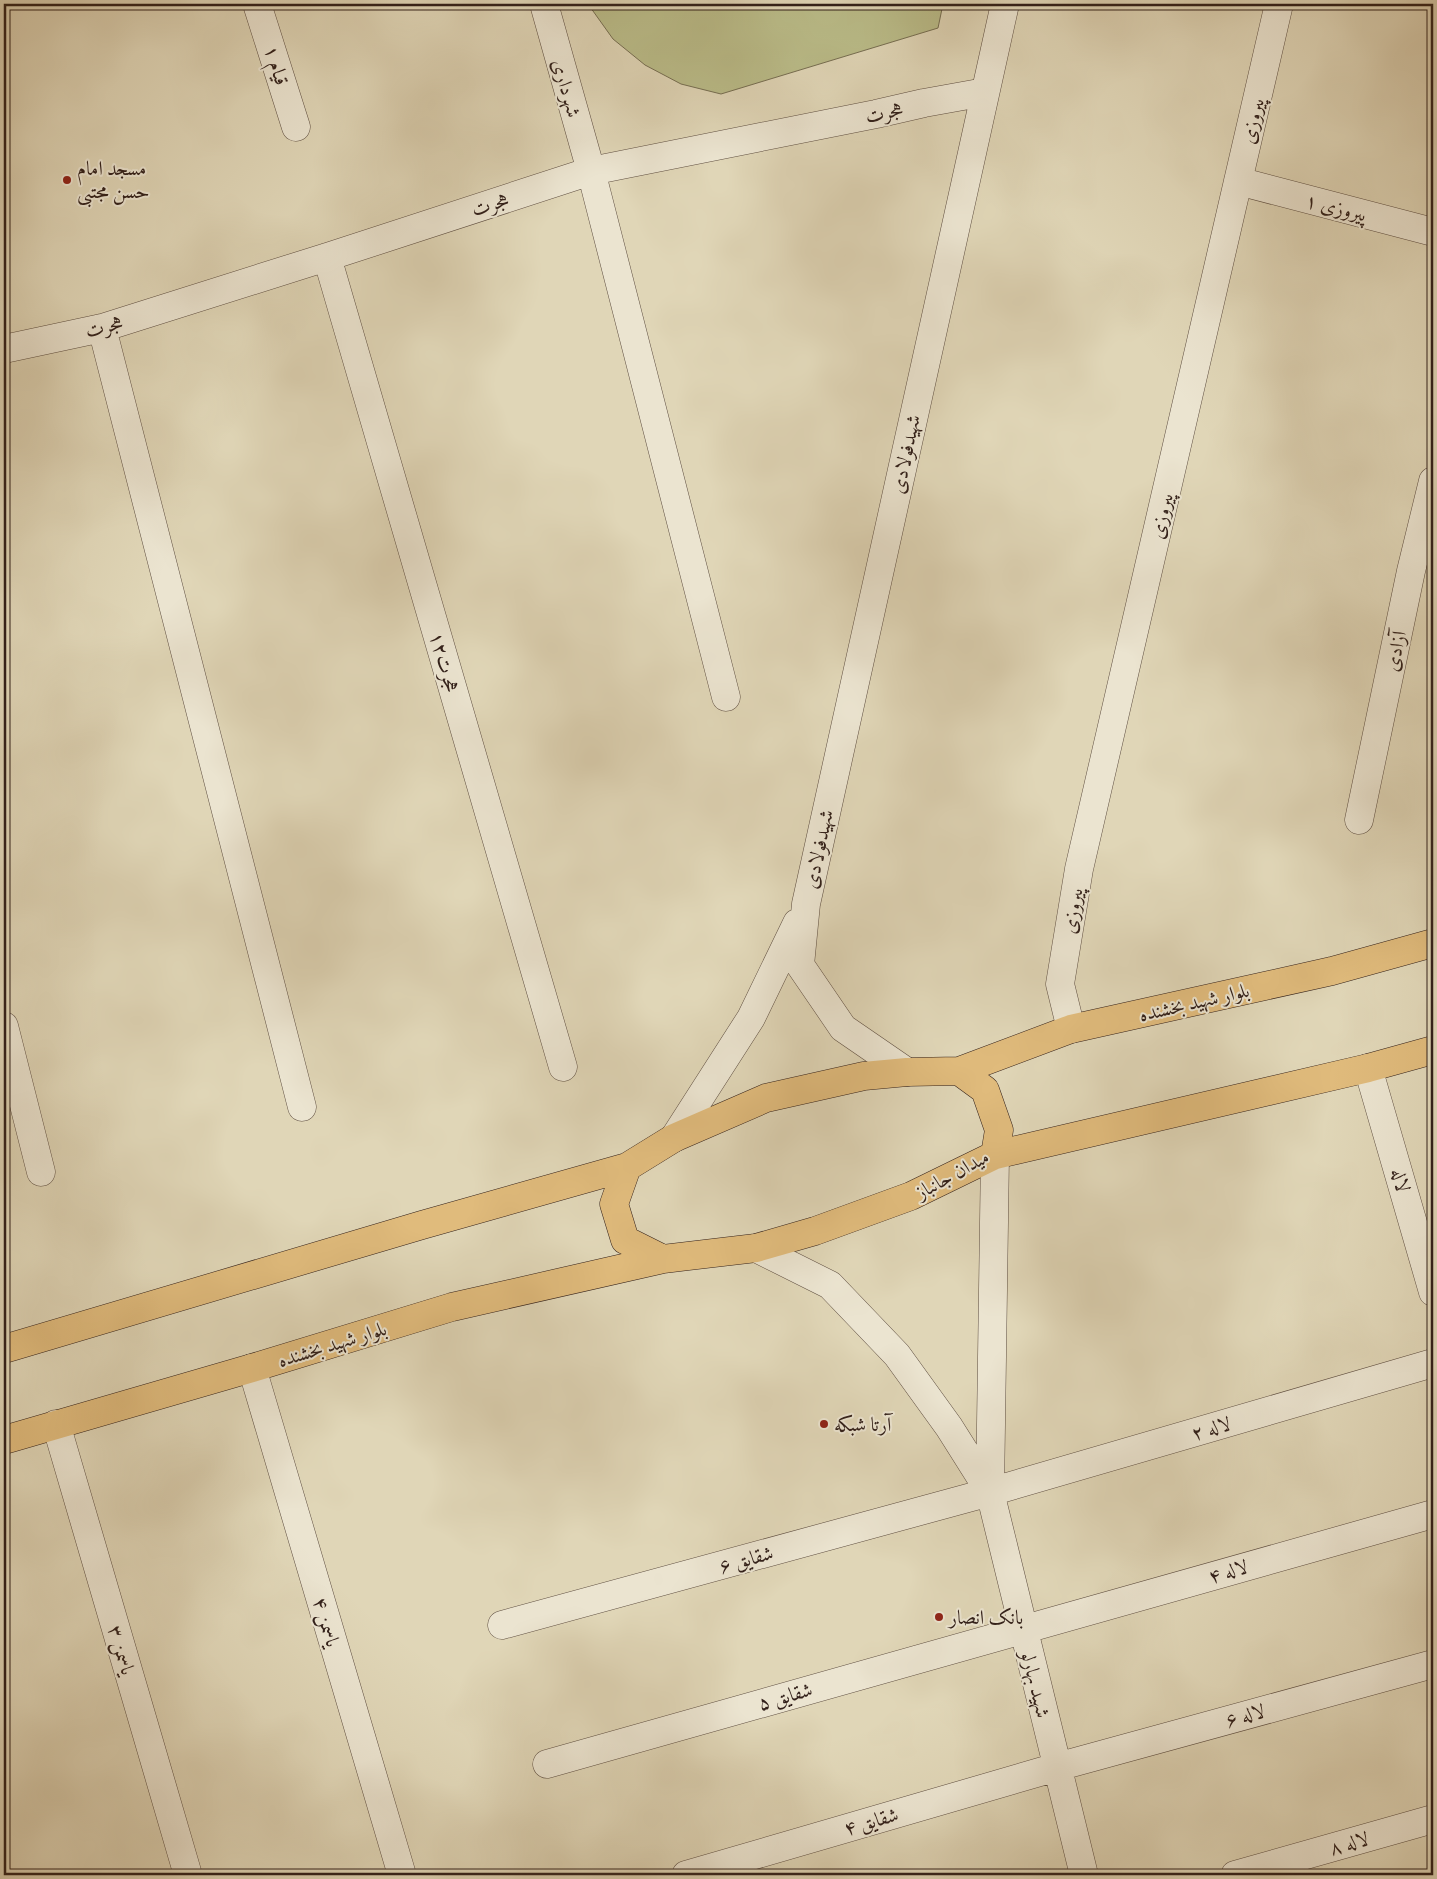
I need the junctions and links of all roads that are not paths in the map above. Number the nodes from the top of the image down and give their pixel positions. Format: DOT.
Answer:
graph roads {
  1 [pos="257,4"];
  2 [pos="544,4"];
  3 [pos="1005,4"];
  4 [pos="1279,4"];
  5 [pos="985,92"];
  6 [pos="296,127"];
  7 [pos="591,171"];
  8 [pos="1238,181"];
  9 [pos="1433,232"];
  10 [pos="327,258"];
  11 [pos="102,328"];
  12 [pos="4,349"];
  13 [pos="1433,481"];
  14 [pos="726,697"];
  15 [pos="1359,820"];
  16 [pos="806,904"];
  17 [pos="1433,942"];
  18 [pos="4,1026"];
  19 [pos="1071,1030"];
  20 [pos="1433,1050"];
  21 [pos="563,1067"];
  22 [pos="1368,1068"];
  23 [pos="959,1071"];
  24 [pos="907,1072"];
  25 [pos="302,1107"];
  26 [pos="674,1138"];
  27 [pos="995,1155"];
  28 [pos="627,1167"];
  29 [pos="41,1172"];
  30 [pos="756,1248"];
  31 [pos="663,1259"];
  32 [pos="1433,1292"];
  33 [pos="4,1348"];
  34 [pos="1433,1363"];
  35 [pos="252,1368"];
  36 [pos="56,1424"];
  37 [pos="4,1440"];
  38 [pos="990,1492"];
  39 [pos="1433,1514"];
  40 [pos="502,1625"];
  41 [pos="1022,1629"];
  42 [pos="1433,1664"];
  43 [pos="547,1764"];
  44 [pos="1057,1767"];
  45 [pos="1433,1819"];
  46 [pos="188,1875"];
  47 [pos="402,1875"];
  48 [pos="686,1875"];
  49 [pos="1084,1875"];
  50 [pos="1235,1875"];
  1 -- 6 [label="street, قیام ۱"];
  2 -- 7 [label="street, شهرداری"];
  3 -- 5 [label="street, شهیدفولادی"];
  4 -- 8 [label="street, پیروزی"];
  5 -- 7 [label="street, هجرت"];
  5 -- 16 [label="street, شهیدفولادی"];
  7 -- 10 [label="street, هجرت"];
  7 -- 14 [label="street, شهرداری"];
  8 -- 9 [label="street, پیروزی ۱"];
  8 -- 19 [label="street, پیروزی"];
  10 -- 11 [label="street, هجرت"];
  10 -- 21 [label="street, هجرت۱۲"];
  11 -- 12 [label="street, هجرت"];
  11 -- 25 [label="street"];
  13 -- 15 [label="street, آزادی"];
  16 -- 24 [label="street"];
  16 -- 26 [label="street"];
  17 -- 19 [label="main road, بلوار شهید بخشنده"];
  18 -- 29 [label="street"];
  19 -- 23 [label="main road, بلوار شهید بخشنده"];
  20 -- 22 [label="main road"];
  22 -- 27 [label="main road"];
  22 -- 32 [label="street, لاله"];
  23 -- 24 [label="main road"];
  23 -- 27 [label="main road, میدان جانباز"];
  24 -- 26 [label="main road"];
  26 -- 28 [label="main road"];
  27 -- 30 [label="main road, میدان جانباز"];
  27 -- 38 [label="street"];
  28 -- 31 [label="main road"];
  28 -- 33 [label="main road"];
  30 -- 31 [label="main road, میدان جانباز"];
  30 -- 38 [label="street"];
  31 -- 35 [label="main road, بلوار شهید بخشنده"];
  34 -- 38 [label="street, لاله ۲"];
  35 -- 36 [label="main road, بلوار شهید بخشنده"];
  35 -- 47 [label="street, یاسمن ۴"];
  36 -- 37 [label="main road, بلوار شهید بخشنده"];
  36 -- 46 [label="street, یاسمن ۳"];
  38 -- 40 [label="street, شقایق ۶"];
  38 -- 41 [label="street, شهید بهارلو"];
  39 -- 41 [label="street, لاله ۴"];
  41 -- 43 [label="street, شقایق ۵"];
  41 -- 44 [label="street, شهید بهارلو"];
  42 -- 44 [label="street, لاله ۶"];
  44 -- 48 [label="street, شقایق ۴"];
  44 -- 49 [label="street, شهید بهارلو"];
  45 -- 50 [label="street, لاله ۸"];
}
